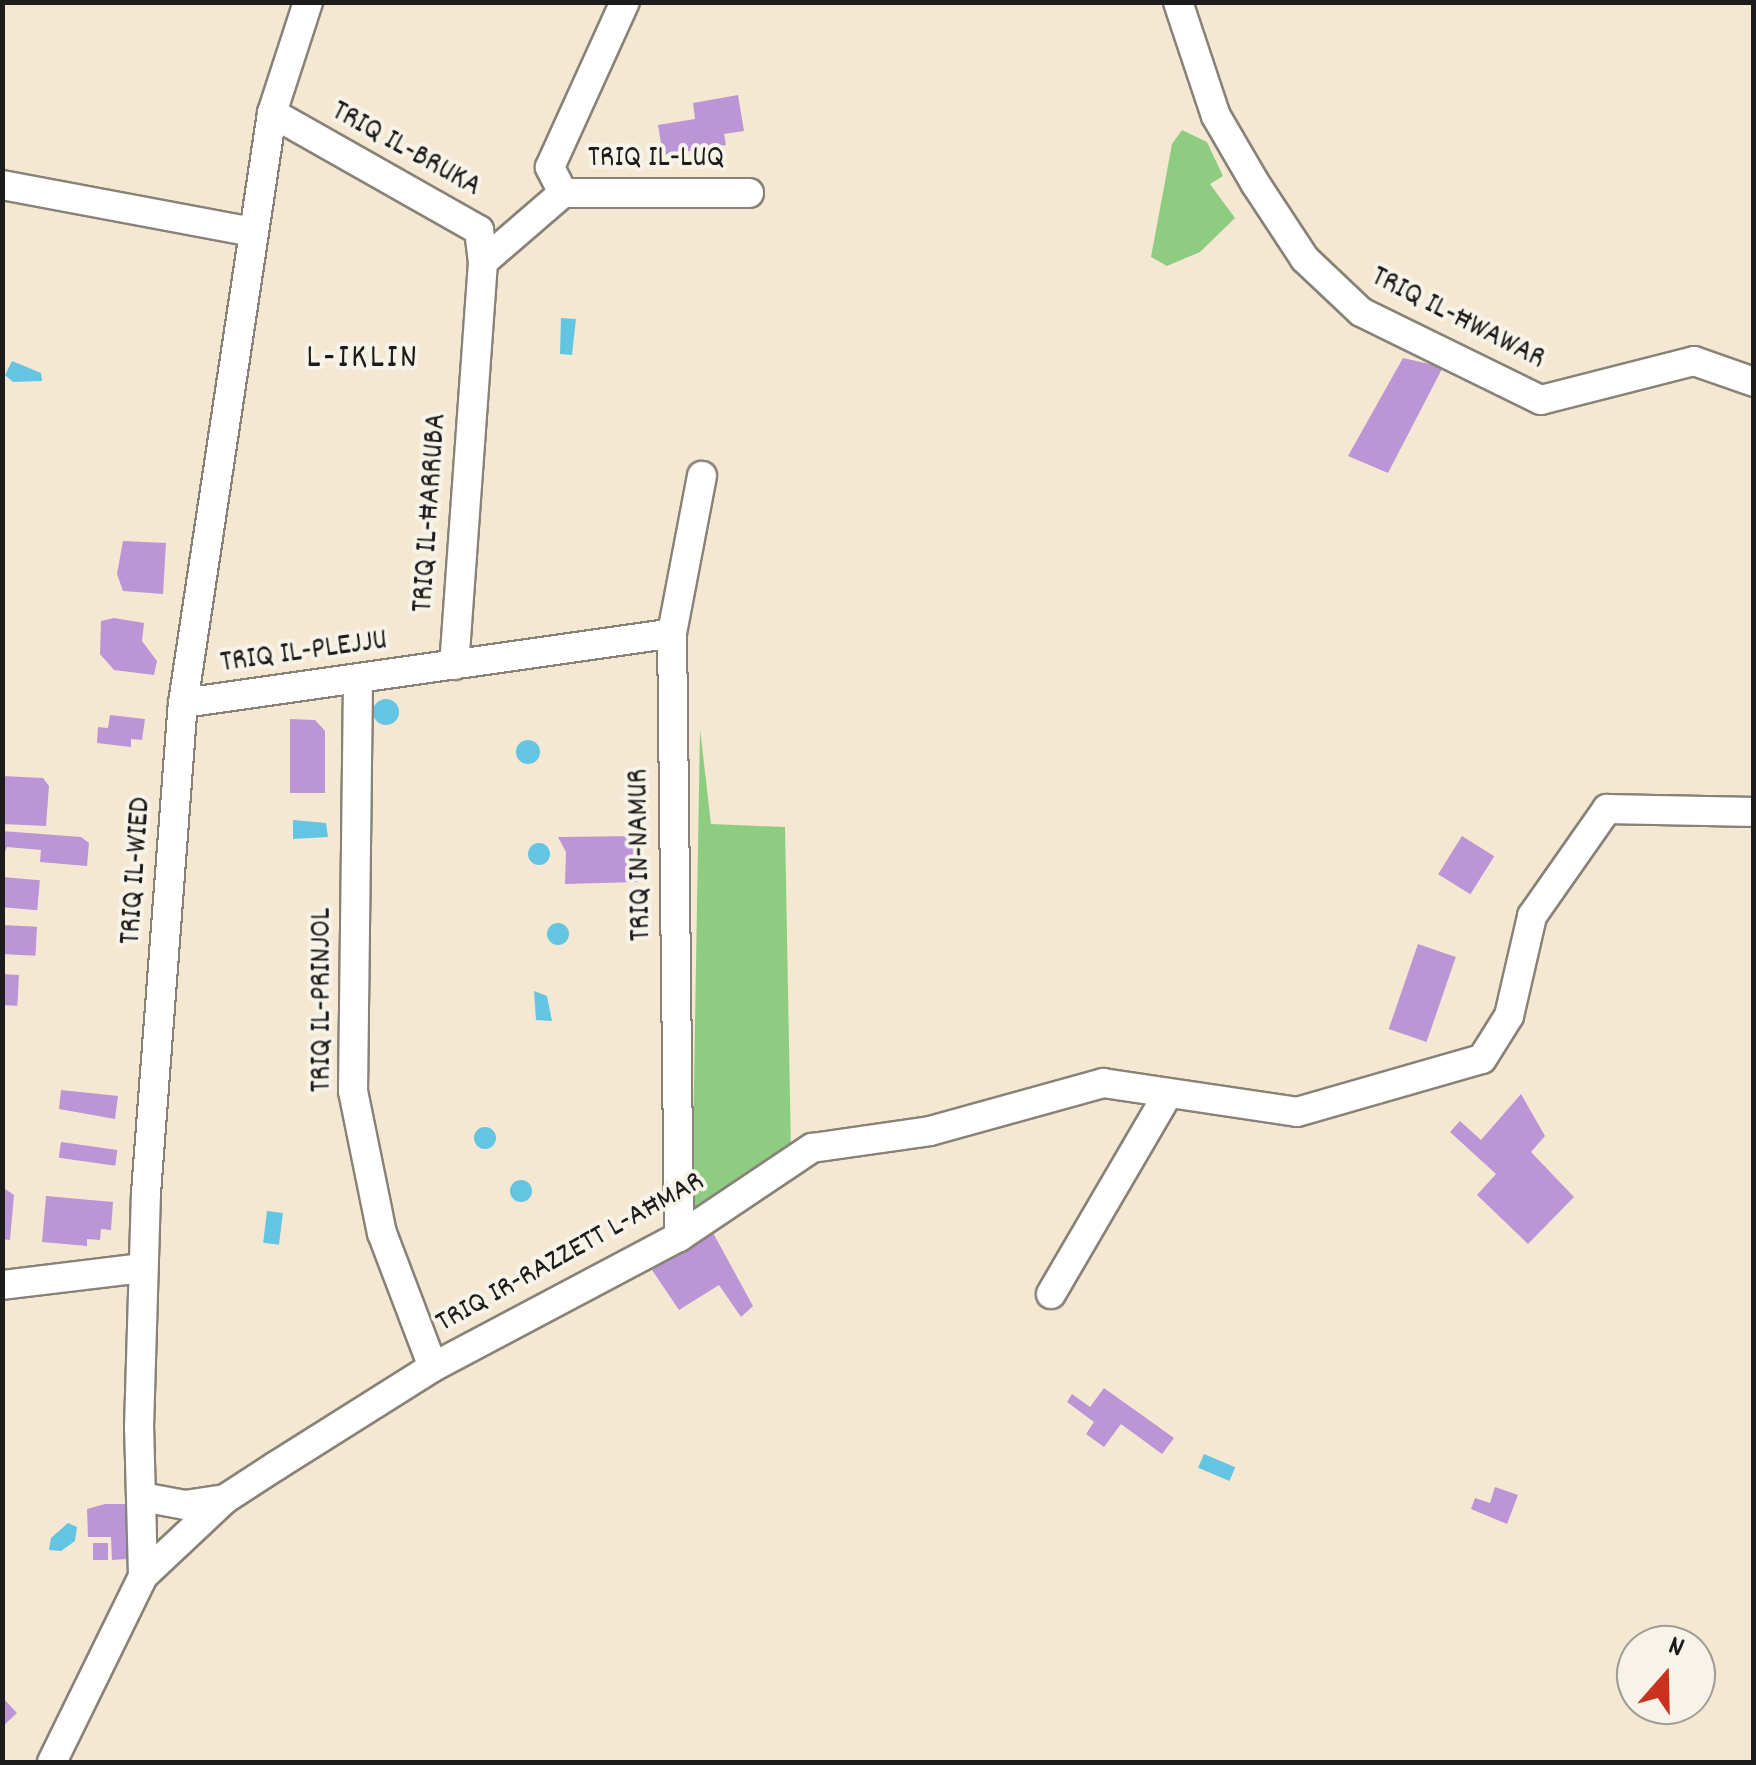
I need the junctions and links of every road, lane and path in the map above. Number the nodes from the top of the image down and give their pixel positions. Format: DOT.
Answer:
graph roads {
  1 [pos="308,2"];
  2 [pos="626,2"];
  3 [pos="1178,2"];
  4 [pos="272,113"];
  5 [pos="2,185"];
  6 [pos="563,193"];
  7 [pos="749,193"];
  8 [pos="254,232"];
  9 [pos="482,262"];
  10 [pos="1754,382"];
  11 [pos="702,476"];
  12 [pos="672,632"];
  13 [pos="454,665"];
  14 [pos="358,682"];
  15 [pos="182,703"];
  16 [pos="1754,812"];
  17 [pos="1168,1094"];
  18 [pos="679,1237"];
  19 [pos="143,1268"];
  20 [pos="2,1285"];
  21 [pos="1051,1294"];
  22 [pos="433,1367"];
  23 [pos="142,1497"];
  24 [pos="225,1499"];
  25 [pos="143,1576"];
  26 [pos="58,1750"];
  27 [pos="40,1762"];
  1 -- 4 [label="street, TRIQ IL-WIED"];
  2 -- 6 [label="street"];
  3 -- 10 [label="street, TRIQ IL-ĦWAWAR"];
  4 -- 8 [label="street, TRIQ IL-WIED"];
  4 -- 9 [label="street, TRIQ IL-BRUKA"];
  5 -- 8 [label="street"];
  6 -- 7 [label="street, TRIQ IL-LUQ"];
  6 -- 9 [label="street"];
  8 -- 15 [label="street, TRIQ IL-WIED"];
  9 -- 13 [label="street, TRIQ IL-ĦARRUBA"];
  11 -- 12 [label="street, TRIQ IN-NAMUR"];
  12 -- 13 [label="street, TRIQ IL-PLEJJU"];
  12 -- 18 [label="street, TRIQ IN-NAMUR"];
  13 -- 14 [label="street, TRIQ IL-PLEJJU"];
  14 -- 15 [label="street, TRIQ IL-PLEJJU"];
  14 -- 22 [label="street, TRIQ IL-PRINJOL"];
  15 -- 19 [label="street, TRIQ IL-WIED"];
  16 -- 17 [label="street, TRIQ IR-RAZZETT L-AĦMAR"];
  17 -- 18 [label="street, TRIQ IR-RAZZETT L-AĦMAR"];
  17 -- 21 [label="street"];
  18 -- 22 [label="street, TRIQ IR-RAZZETT L-AĦMAR"];
  19 -- 20 [label="street"];
  19 -- 23 [label="street, TRIQ IL-WIED"];
  22 -- 24 [label="street, TRIQ IR-RAZZETT L-AĦMAR"];
  23 -- 24 [label="street, TRIQ IR-RAZZETT L-AĦMAR"];
  23 -- 25 [label="street, TRIQ IL-WIED"];
  24 -- 25 [label="street, TRIQ IR-RAZZETT L-AĦMAR"];
  25 -- 26 [label="street, TRIQ IL-WIED"];
  26 -- 27 [label="street, TRIQ IL-WIED"];
}
